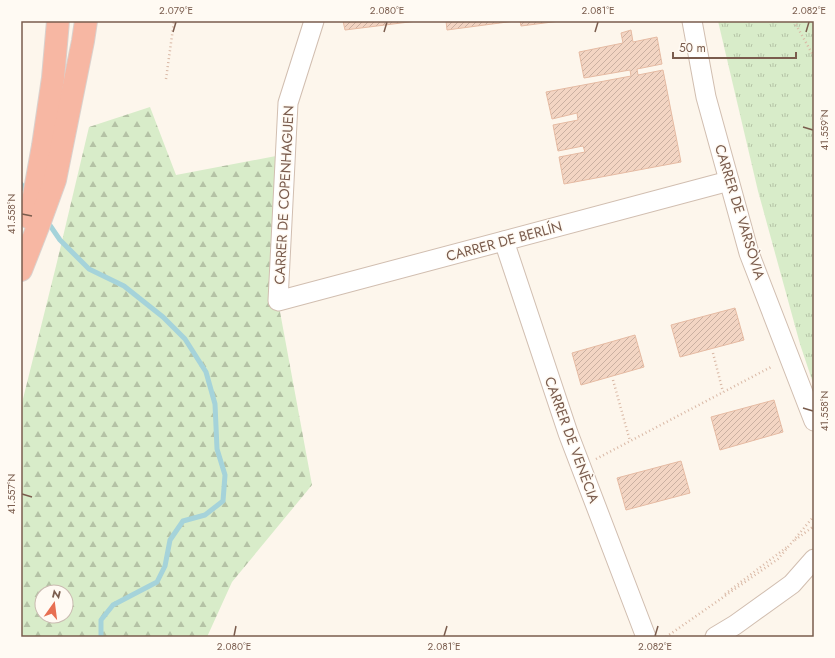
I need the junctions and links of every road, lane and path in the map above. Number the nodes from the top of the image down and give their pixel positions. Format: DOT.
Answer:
graph roads {
  1 [pos="58,21"];
  2 [pos="86,21"];
  3 [pos="174,21"];
  4 [pos="314,21"];
  5 [pos="692,21"];
  6 [pos="794,21"];
  7 [pos="814,57"];
  8 [pos="166,79"];
  9 [pos="729,181"];
  10 [pos="504,241"];
  11 [pos="21,264"];
  12 [pos="21,270"];
  13 [pos="278,302"];
  14 [pos="713,353"];
  15 [pos="771,367"];
  16 [pos="613,380"];
  17 [pos="723,392"];
  18 [pos="814,421"];
  19 [pos="630,441"];
  20 [pos="596,459"];
  21 [pos="814,516"];
  22 [pos="814,526"];
  23 [pos="792,543"];
  24 [pos="814,559"];
  25 [pos="646,637"];
  26 [pos="668,637"];
  27 [pos="715,637"];
  1 -- 11 [label="highway"];
  2 -- 12 [label="highway"];
  3 -- 8 [label="path"];
  4 -- 13 [label="street, CARRER DE COPENHAGUEN"];
  5 -- 9 [label="street, CARRER DE VARSÒVIA"];
  6 -- 7 [label="path"];
  9 -- 10 [label="street, CARRER DE BERLÍN"];
  9 -- 18 [label="street, CARRER DE VARSÒVIA"];
  10 -- 13 [label="street, CARRER DE BERLÍN"];
  10 -- 25 [label="street, CARRER DE VENÈCIA"];
  14 -- 17 [label="path"];
  15 -- 17 [label="path"];
  16 -- 19 [label="path"];
  17 -- 19 [label="path"];
  19 -- 20 [label="path"];
  21 -- 23 [label="path"];
  22 -- 23 [label="path"];
  23 -- 26 [label="path"];
  24 -- 27 [label="street"];
}
